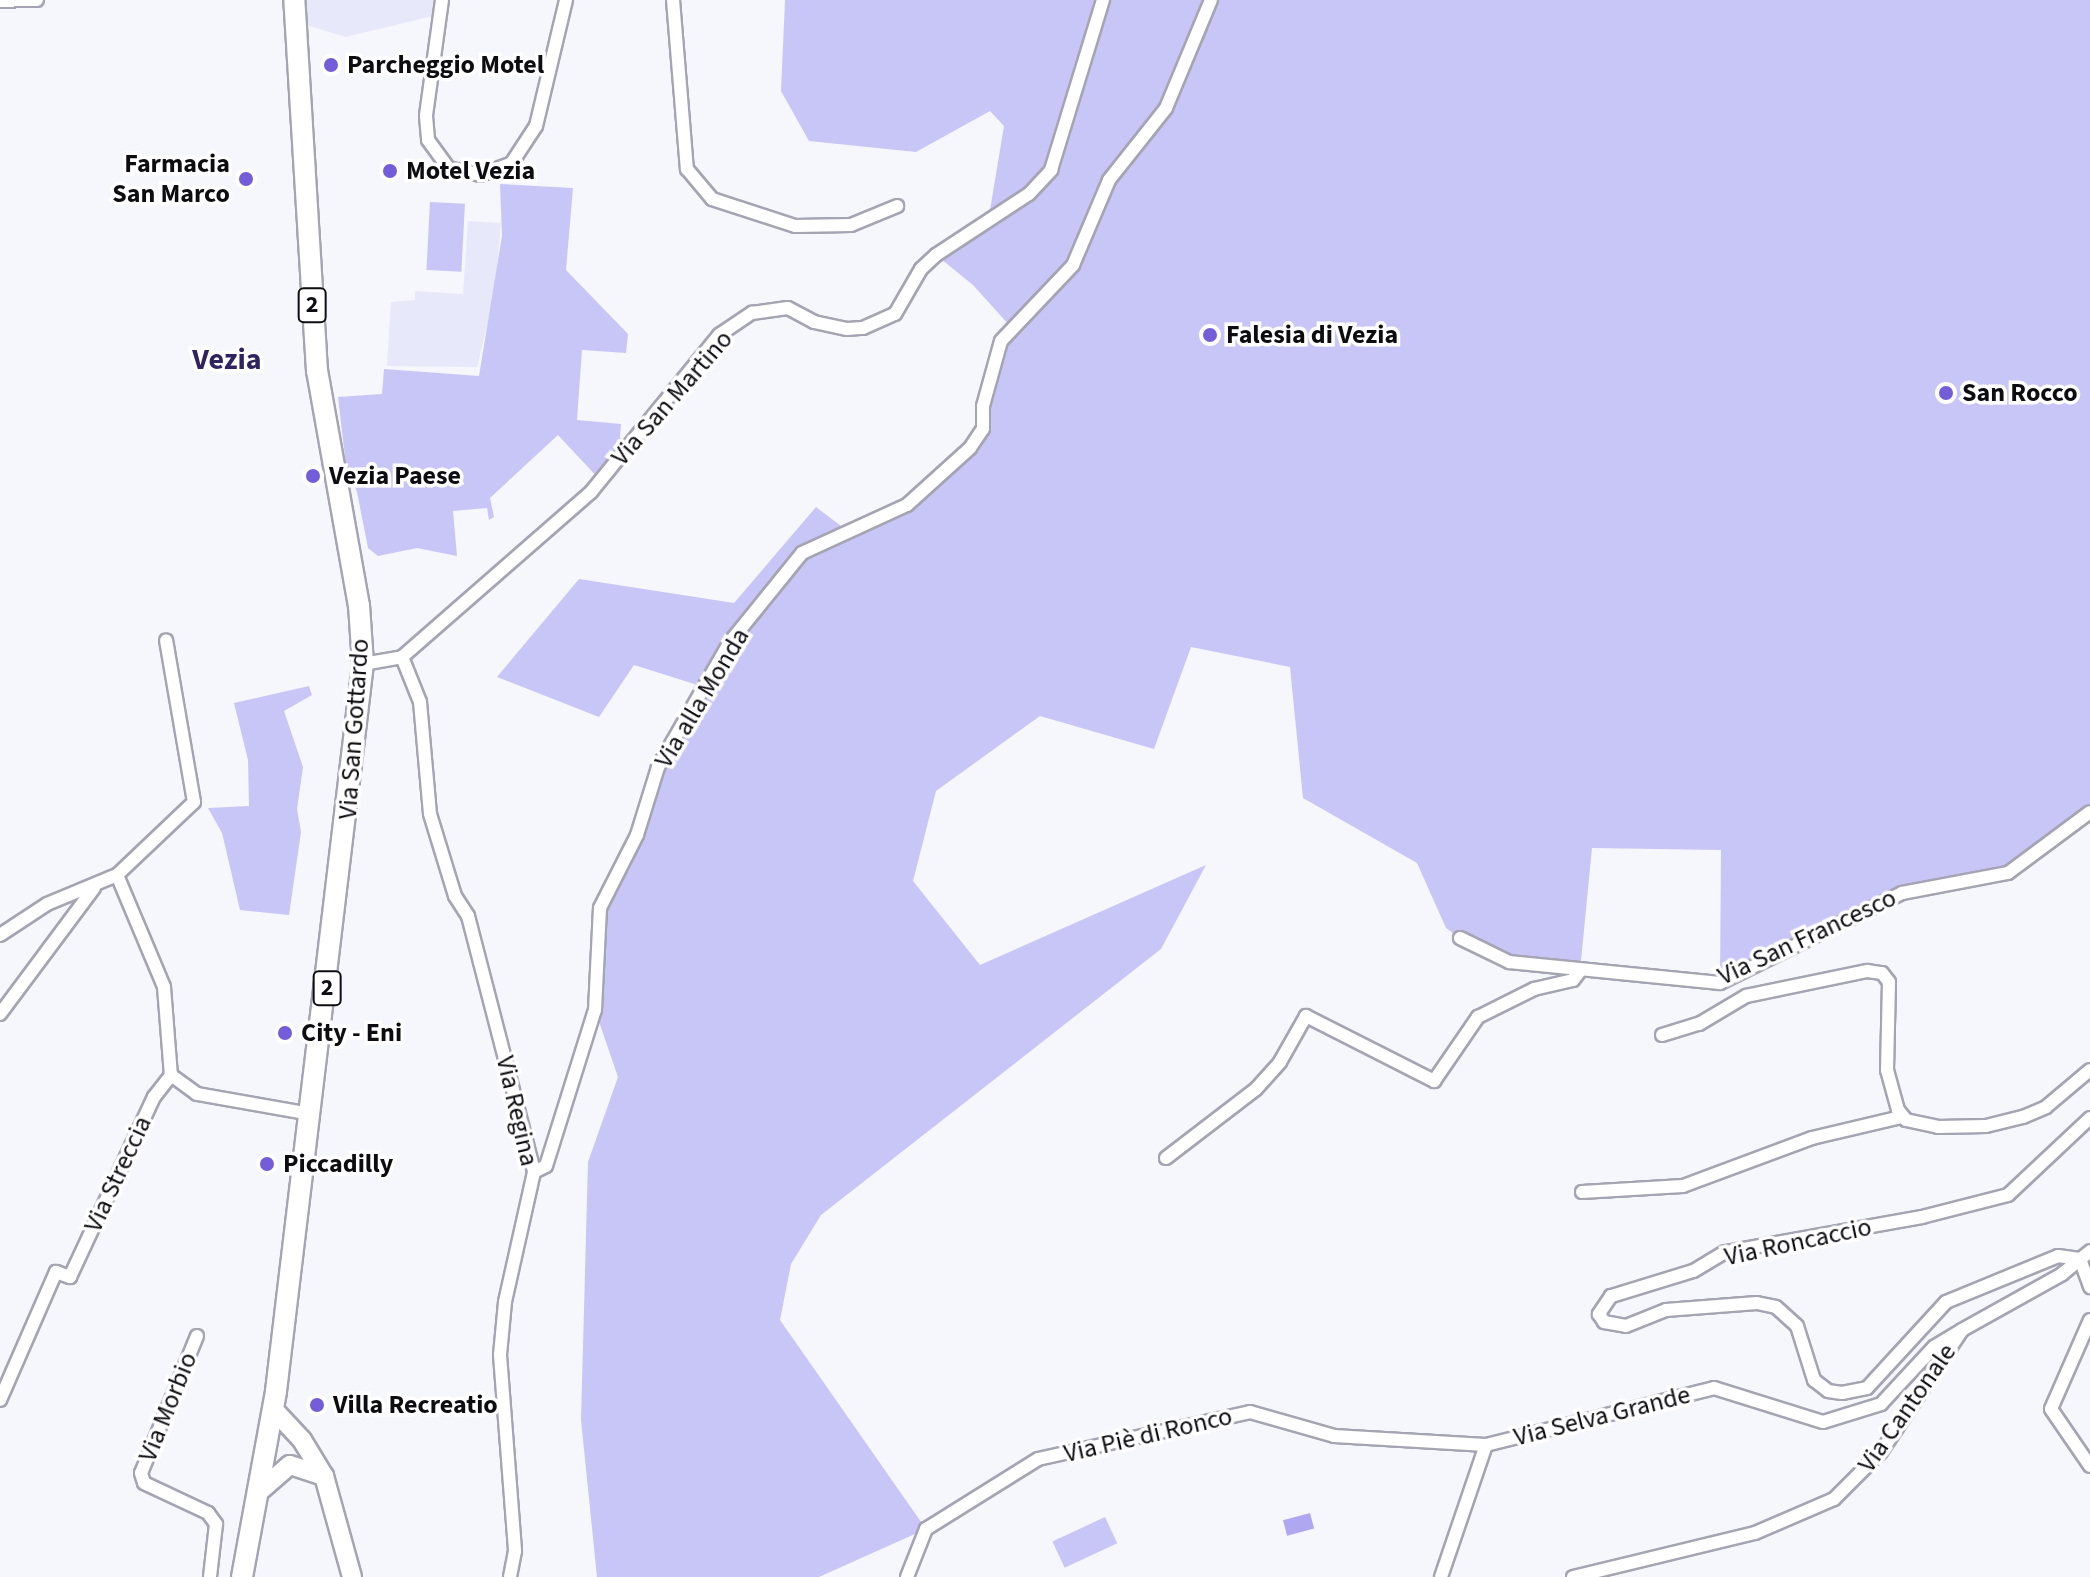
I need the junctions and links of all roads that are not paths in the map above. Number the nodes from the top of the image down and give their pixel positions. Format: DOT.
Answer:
graph roads {
  1 [pos="37,0"];
  2 [pos="294,0"];
  3 [pos="442,0"];
  4 [pos="566,0"];
  5 [pos="673,0"];
  6 [pos="1103,0"];
  7 [pos="1211,0"];
  8 [pos="0,1"];
  9 [pos="897,206"];
  10 [pos="166,640"];
  11 [pos="402,657"];
  12 [pos="363,664"];
  13 [pos="2090,812"];
  14 [pos="117,875"];
  15 [pos="96,886"];
  16 [pos="0,935"];
  17 [pos="1460,938"];
  18 [pos="1580,971"];
  19 [pos="0,1014"];
  20 [pos="1662,1035"];
  21 [pos="2090,1070"];
  22 [pos="171,1075"];
  23 [pos="311,1114"];
  24 [pos="1901,1117"];
  25 [pos="2090,1118"];
  26 [pos="1166,1158"];
  27 [pos="534,1172"];
  28 [pos="1582,1192"];
  29 [pos="2085,1255"];
  30 [pos="2090,1287"];
  31 [pos="2090,1320"];
  32 [pos="1962,1330"];
  33 [pos="197,1336"];
  34 [pos="0,1400"];
  35 [pos="274,1410"];
  36 [pos="1486,1445"];
  37 [pos="2090,1466"];
  38 [pos="324,1476"];
  39 [pos="261,1490"];
  40 [pos="210,1577"];
  41 [pos="242,1577"];
  42 [pos="352,1577"];
  43 [pos="510,1577"];
  44 [pos="907,1577"];
  45 [pos="1441,1577"];
  46 [pos="1573,1577"];
  1 -- 8 [label="street"];
  2 -- 12 [label="main road, Via San Gottardo / 2"];
  3 -- 4 [label="street"];
  5 -- 9 [label="street"];
  6 -- 11 [label="street, Via San Martino"];
  7 -- 27 [label="street, Via alla Monda"];
  10 -- 14 [label="street"];
  11 -- 12 [label="street"];
  11 -- 27 [label="street, Via Regina"];
  12 -- 23 [label="main road, Via San Gottardo / 2"];
  13 -- 18 [label="street, Via San Francesco"];
  14 -- 15 [label="street"];
  14 -- 22 [label="street"];
  15 -- 16 [label="street"];
  15 -- 19 [label="street"];
  17 -- 18 [label="street, Via San Francesco"];
  18 -- 26 [label="street"];
  20 -- 24 [label="street"];
  21 -- 24 [label="street"];
  22 -- 23 [label="street"];
  22 -- 34 [label="street, Via Streccia"];
  23 -- 35 [label="main road, Via San Gottardo / 2"];
  24 -- 28 [label="street"];
  25 -- 29 [label="street, Via Roncaccio"];
  27 -- 43 [label="street, Via Regina"];
  29 -- 30 [label="street"];
  29 -- 32 [label="street, Via Cantonale"];
  31 -- 37 [label="street"];
  32 -- 36 [label="street, Via Selva Grande"];
  32 -- 46 [label="street, Via Cantonale"];
  33 -- 40 [label="street, Via Morbio"];
  35 -- 38 [label="main road"];
  35 -- 39 [label="main road, Via San Gottardo / 2"];
  36 -- 44 [label="street, Via Piè di Ronco"];
  36 -- 45 [label="street, Via Selva Grande"];
  38 -- 39 [label="main road"];
  38 -- 42 [label="main road"];
  39 -- 41 [label="main road, Via San Gottardo / 2"];
}
